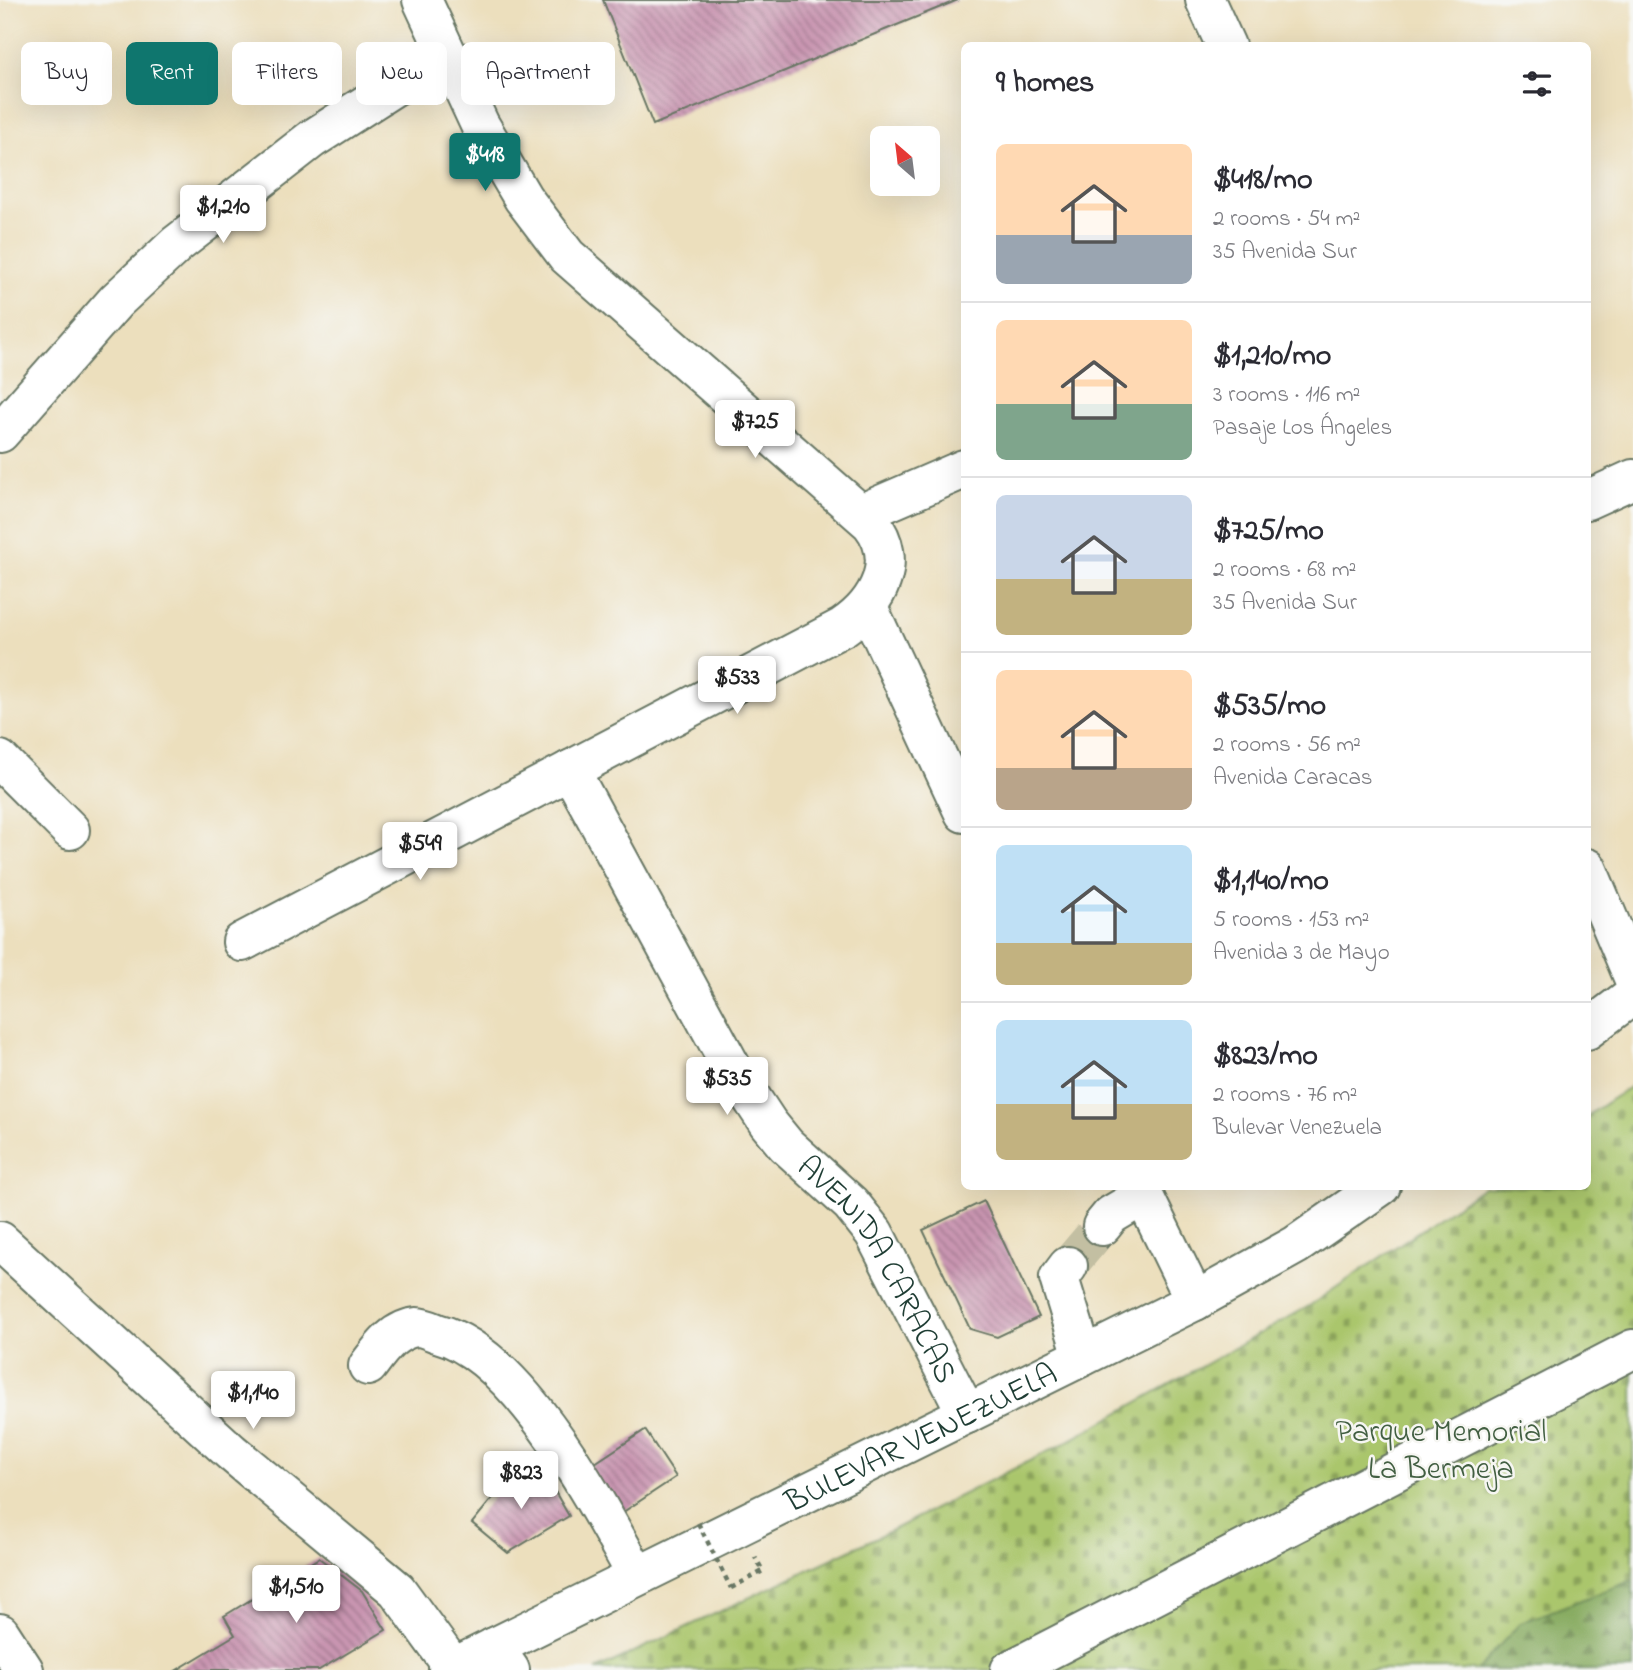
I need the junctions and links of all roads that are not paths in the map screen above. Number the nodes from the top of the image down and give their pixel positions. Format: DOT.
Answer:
graph roads {
  1 [pos="422,0"];
  2 [pos="1205,0"];
  3 [pos="1224,42"];
  4 [pos="449,58"];
  5 [pos="0,433"];
  6 [pos="961,469"];
  7 [pos="1633,479"];
  8 [pos="1591,498"];
  9 [pos="862,513"];
  10 [pos="868,607"];
  11 [pos="0,760"];
  12 [pos="570,770"];
  13 [pos="961,807"];
  14 [pos="69,831"];
  15 [pos="1591,877"];
  16 [pos="242,942"];
  17 [pos="1633,977"];
  18 [pos="1633,995"];
  19 [pos="1591,1027"];
  20 [pos="1375,1190"];
  21 [pos="1141,1191"];
  22 [pos="1102,1226"];
  23 [pos="0,1241"];
  24 [pos="1068,1266"];
  25 [pos="1195,1301"];
  26 [pos="1633,1349"];
  27 [pos="1083,1356"];
  28 [pos="368,1366"];
  29 [pos="967,1414"];
  30 [pos="636,1576"];
  31 [pos="0,1633"];
  32 [pos="502,1658"];
  33 [pos="451,1669"];
  34 [pos="24,1670"];
  35 [pos="1010,1670"];
  1 -- 4 [label="main road"];
  2 -- 3 [label="main road"];
  4 -- 5 [label="main road"];
  4 -- 9 [label="main road"];
  6 -- 9 [label="main road"];
  7 -- 8 [label="main road"];
  9 -- 10 [label="main road"];
  10 -- 12 [label="main road"];
  10 -- 13 [label="main road"];
  11 -- 14 [label="main road"];
  12 -- 16 [label="main road"];
  12 -- 29 [label="main road, AVENIDA CARACAS"];
  15 -- 17 [label="main road"];
  18 -- 19 [label="main road"];
  20 -- 25 [label="main road, BULEVAR VENEZUELA"];
  21 -- 22 [label="main road"];
  21 -- 25 [label="main road"];
  23 -- 33 [label="main road"];
  24 -- 27 [label="main road"];
  25 -- 27 [label="main road, BULEVAR VENEZUELA"];
  26 -- 35 [label="main road"];
  27 -- 29 [label="main road, BULEVAR VENEZUELA"];
  28 -- 30 [label="main road"];
  29 -- 30 [label="main road, BULEVAR VENEZUELA"];
  30 -- 32 [label="main road, BULEVAR VENEZUELA"];
  31 -- 34 [label="main road"];
  32 -- 33 [label="main road, BULEVAR VENEZUELA"];
}
